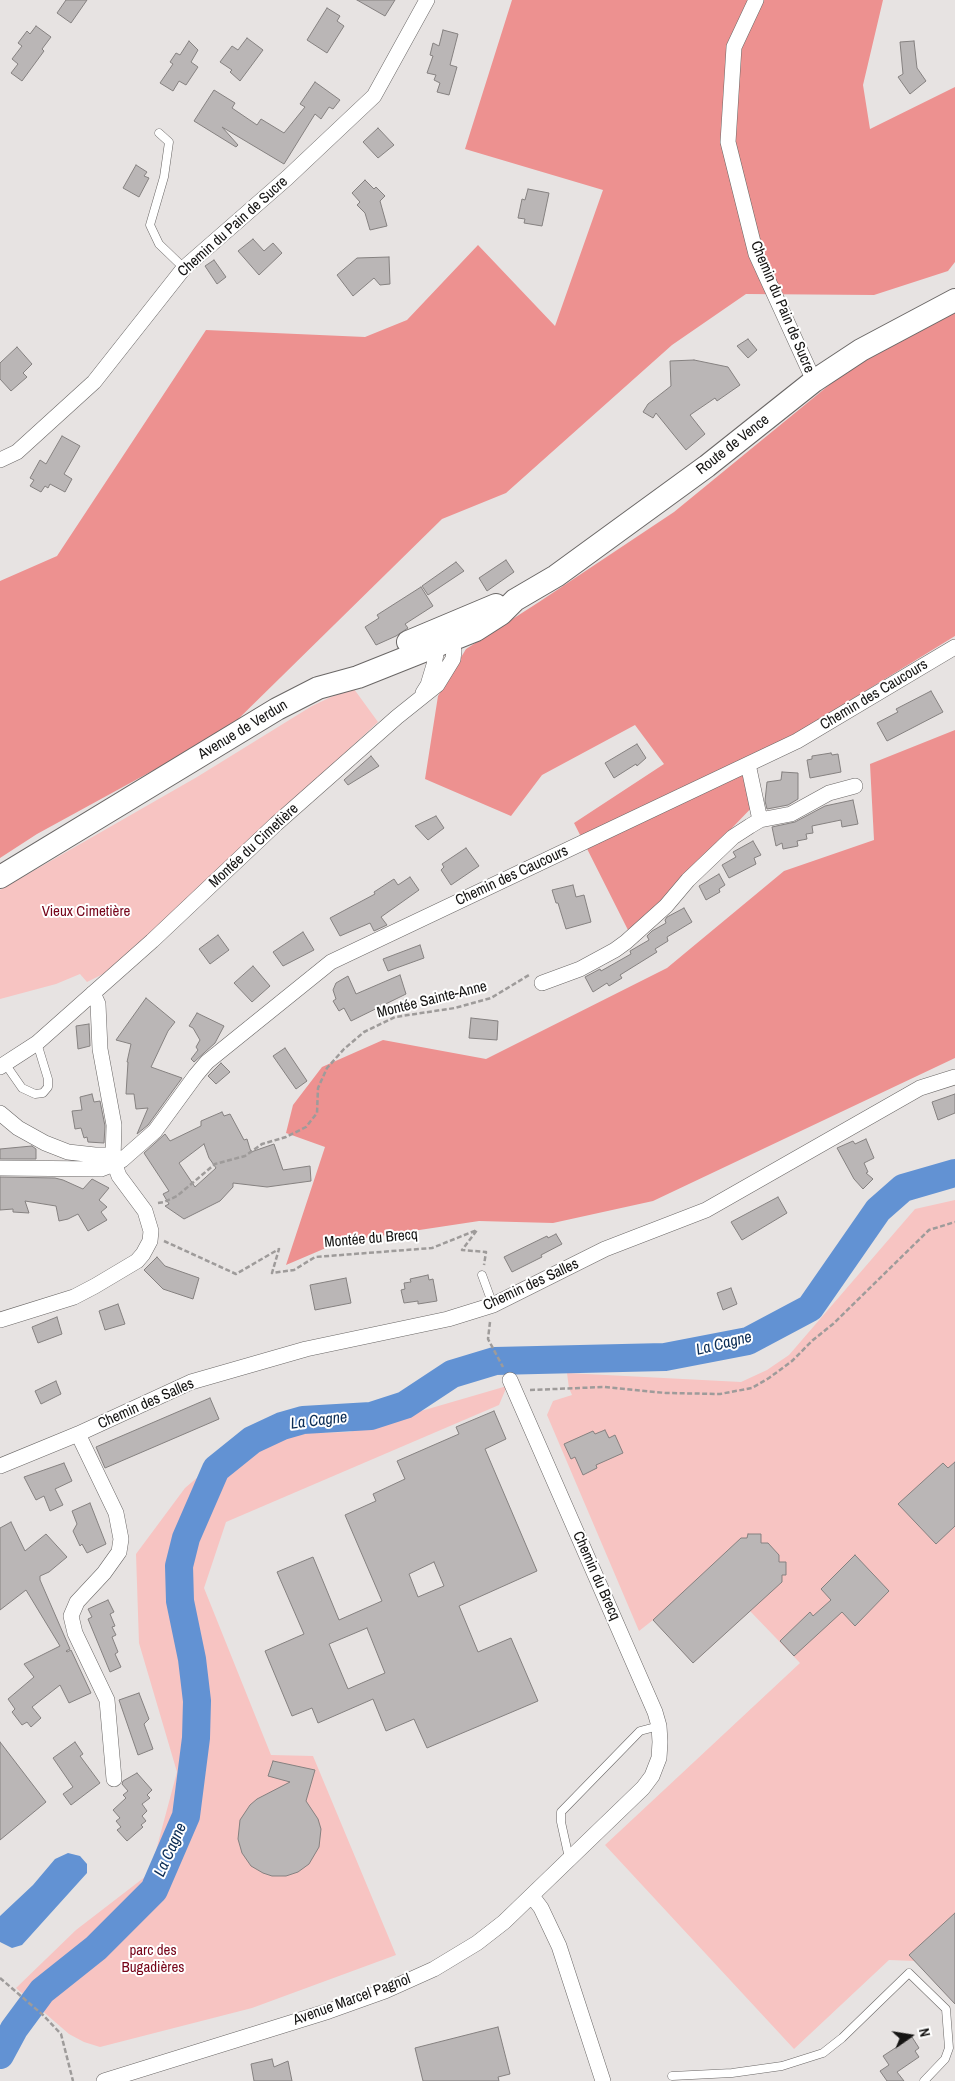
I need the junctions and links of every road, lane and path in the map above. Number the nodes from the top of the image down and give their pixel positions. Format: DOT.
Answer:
graph roads {
  1 [pos="427,0"];
  2 [pos="756,0"];
  3 [pos="159,133"];
  4 [pos="184,268"];
  5 [pos="955,300"];
  6 [pos="814,381"];
  7 [pos="0,460"];
  8 [pos="501,607"];
  9 [pos="442,643"];
  10 [pos="400,645"];
  11 [pos="955,646"];
  12 [pos="318,688"];
  13 [pos="748,764"];
  14 [pos="855,786"];
  15 [pos="760,820"];
  16 [pos="0,877"];
  17 [pos="537,978"];
  18 [pos="94,992"];
  19 [pos="37,1043"];
  20 [pos="3,1066"];
  21 [pos="955,1077"];
  22 [pos="0,1113"];
  23 [pos="113,1160"];
  24 [pos="0,1168"];
  25 [pos="132,1192"];
  26 [pos="955,1222"];
  27 [pos="151,1235"];
  28 [pos="482,1275"];
  29 [pos="493,1305"];
  30 [pos="0,1320"];
  31 [pos="488,1339"];
  32 [pos="512,1385"];
  33 [pos="78,1434"];
  34 [pos="0,1466"];
  35 [pos="659,1726"];
  36 [pos="652,1776"];
  37 [pos="114,1779"];
  38 [pos="569,1859"];
  39 [pos="532,1896"];
  40 [pos="0,1978"];
  41 [pos="672,2076"];
  42 [pos="74,2081"];
  43 [pos="104,2081"];
  44 [pos="603,2081"];
  45 [pos="924,2081"];
  1 -- 4 [label="street, Chemin du Pain de Sucre"];
  2 -- 6 [label="street, Chemin du Pain de Sucre"];
  3 -- 4 [label="lane"];
  4 -- 7 [label="street, Chemin du Pain de Sucre"];
  5 -- 6 [label="main road, Route de Vence"];
  6 -- 8 [label="main road, Route de Vence"];
  8 -- 9 [label="main road, Avenue de Verdun"];
  8 -- 10 [label="main road, Route de Vence"];
  9 -- 10 [label="street, Route de Vence"];
  9 -- 12 [label="main road, Avenue de Verdun"];
  9 -- 18 [label="street, Montée du Cimetière"];
  10 -- 12 [label="main road, Route de Vence"];
  11 -- 13 [label="street, Chemin des Caucours"];
  12 -- 16 [label="main road, Avenue de Verdun"];
  13 -- 15 [label="street"];
  13 -- 23 [label="street, Chemin des Caucours"];
  14 -- 15 [label="street"];
  15 -- 17 [label="street"];
  17 -- 25 [label="path, Montée Sainte-Anne"];
  18 -- 19 [label="street, Montée du Cimetière"];
  18 -- 23 [label="street"];
  19 -- 20 [label="street, Montée du Cimetière"];
  19 -- 20 [label="lane"];
  21 -- 29 [label="street, Chemin des Salles"];
  22 -- 23 [label="street"];
  23 -- 24 [label="street"];
  23 -- 25 [label="street"];
  25 -- 27 [label="street"];
  26 -- 32 [label="path"];
  27 -- 28 [label="path, Montée du Brecq"];
  27 -- 30 [label="street"];
  28 -- 29 [label="lane"];
  29 -- 33 [label="street, Chemin des Salles"];
  31 -- 32 [label="path"];
  32 -- 35 [label="street, Chemin du Brecq"];
  33 -- 34 [label="street, Chemin des Salles"];
  33 -- 37 [label="street"];
  35 -- 36 [label="street, Chemin du Brecq"];
  35 -- 38 [label="lane"];
  36 -- 38 [label="street, Avenue Marcel Pagnol"];
  38 -- 39 [label="street, Avenue Marcel Pagnol"];
  39 -- 43 [label="street, Avenue Marcel Pagnol"];
  39 -- 44 [label="street"];
  40 -- 42 [label="path"];
  41 -- 45 [label="lane"];
}
